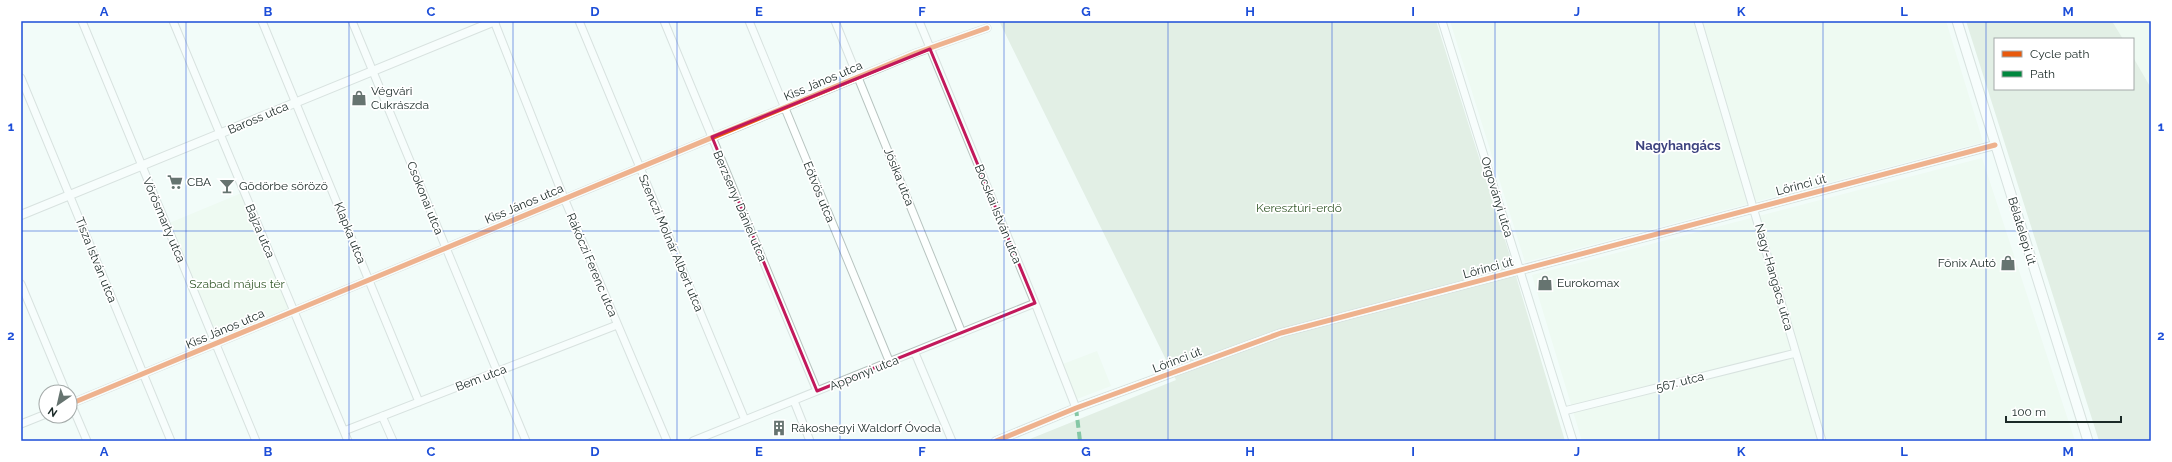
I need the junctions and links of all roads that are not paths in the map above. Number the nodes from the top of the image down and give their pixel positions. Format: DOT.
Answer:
graph roads {
  1 [pos="82,21"];
  2 [pos="173,21"];
  3 [pos="262,21"];
  4 [pos="352,21"];
  5 [pos="495,21"];
  6 [pos="579,21"];
  7 [pos="664,21"];
  8 [pos="749,21"];
  9 [pos="835,21"];
  10 [pos="918,21"];
  11 [pos="1442,21"];
  12 [pos="1698,21"];
  13 [pos="1957,21"];
  14 [pos="987,28"];
  15 [pos="930,49"];
  16 [pos="373,71"];
  17 [pos="21,78"];
  18 [pos="858,78"];
  19 [pos="296,102"];
  20 [pos="784,108"];
  21 [pos="220,134"];
  22 [pos="712,137"];
  23 [pos="1995,145"];
  24 [pos="141,166"];
  25 [pos="639,167"];
  26 [pos="69,195"];
  27 [pos="564,198"];
  28 [pos="1754,208"];
  29 [pos="21,215"];
  30 [pos="446,248"];
  31 [pos="1520,270"];
  32 [pos="370,280"];
  33 [pos="21,284"];
  34 [pos="1035,303"];
  35 [pos="294,311"];
  36 [pos="617,325"];
  37 [pos="962,333"];
  38 [pos="216,343"];
  39 [pos="915,353"];
  40 [pos="1796,353"];
  41 [pos="890,363"];
  42 [pos="498,372"];
  43 [pos="144,375"];
  44 [pos="63,384"];
  45 [pos="817,392"];
  46 [pos="78,400"];
  47 [pos="794,401"];
  48 [pos="419,402"];
  49 [pos="1076,408"];
  50 [pos="1564,411"];
  51 [pos="382,416"];
  52 [pos="38,417"];
  53 [pos="745,420"];
  54 [pos="78,421"];
  55 [pos="21,424"];
  56 [pos="344,431"];
  57 [pos="87,441"];
  58 [pos="171,441"];
  59 [pos="256,441"];
  60 [pos="348,441"];
  61 [pos="392,441"];
  62 [pos="526,441"];
  63 [pos="667,441"];
  64 [pos="693,441"];
  65 [pos="810,441"];
  66 [pos="952,441"];
  67 [pos="996,441"];
  68 [pos="1573,441"];
  69 [pos="1822,441"];
  70 [pos="2088,441"];
  1 -- 24 [label="street, Vörösmarty utca"];
  2 -- 21 [label="street, Bajza utca"];
  3 -- 19 [label="street, Klapka utca"];
  4 -- 16 [label="street, Csokonai utca"];
  5 -- 16 [label="street, Baross utca"];
  5 -- 27 [label="street, Rákóczi Ferenc utca"];
  6 -- 25 [label="street, Szenczi Molnár Albert utca"];
  7 -- 22 [label="street, Berzsenyi Dániel utca"];
  8 -- 20 [label="street, Eötvös utca"];
  9 -- 18 [label="street, Jósika utca"];
  10 -- 15 [label="street, Bocskai István utca"];
  11 -- 31 [label="street, Orgoványi utca"];
  12 -- 28 [label="street, Nagy-Hangács utca"];
  13 -- 23 [label="main road, Bélatelepi út"];
  14 -- 15 [label="street, Kiss János utca"];
  15 -- 18 [label="street, Kiss János utca"];
  15 -- 34 [label="street, Bocskai István utca"];
  16 -- 19 [label="street, Baross utca"];
  16 -- 30 [label="street, Csokonai utca"];
  17 -- 26 [label="street, Tisza István utca"];
  18 -- 20 [label="street, Kiss János utca"];
  18 -- 37 [label="street, Jósika utca"];
  19 -- 21 [label="street, Baross utca"];
  19 -- 32 [label="street, Klapka utca"];
  20 -- 22 [label="street, Kiss János utca"];
  20 -- 41 [label="street, Eötvös utca"];
  21 -- 24 [label="street, Baross utca"];
  21 -- 35 [label="street, Bajza utca"];
  22 -- 25 [label="street, Kiss János utca"];
  22 -- 45 [label="street, Berzsenyi Dániel utca"];
  23 -- 28 [label="street, Lőrinci út"];
  23 -- 70 [label="main road, Bélatelepi út"];
  24 -- 26 [label="street, Baross utca"];
  24 -- 38 [label="street, Vörösmarty utca"];
  25 -- 27 [label="street, Kiss János utca"];
  25 -- 53 [label="street, Szenczi Molnár Albert utca"];
  26 -- 29 [label="street, Baross utca"];
  26 -- 43 [label="street, Tisza István utca"];
  27 -- 30 [label="street, Kiss János utca"];
  27 -- 36 [label="street, Rákóczi Ferenc utca"];
  28 -- 31 [label="street, Lőrinci út"];
  28 -- 40 [label="street, Nagy-Hangács utca"];
  30 -- 32 [label="street, Kiss János utca"];
  30 -- 42 [label="street, Csokonai utca"];
  31 -- 49 [label="street, Lőrinci út"];
  31 -- 50 [label="street, Orgoványi utca"];
  32 -- 35 [label="street, Kiss János utca"];
  32 -- 48 [label="street, Klapka utca"];
  33 -- 44 [label="street"];
  34 -- 37 [label="street, Apponyi utca"];
  34 -- 49 [label="street, Bocskai István utca"];
  35 -- 38 [label="street, Kiss János utca"];
  35 -- 56 [label="street, Bajza utca"];
  36 -- 42 [label="street, Bem utca"];
  36 -- 63 [label="street, Rákóczi Ferenc utca"];
  37 -- 39 [label="street, Apponyi utca"];
  38 -- 43 [label="street, Kiss János utca"];
  38 -- 59 [label="street, Vörösmarty utca"];
  39 -- 41 [label="street, Apponyi utca"];
  39 -- 66 [label="street"];
  40 -- 50 [label="street, 567. utca"];
  40 -- 69 [label="street, Nagy-Hangács utca"];
  41 -- 45 [label="street, Apponyi utca"];
  42 -- 48 [label="street, Bem utca"];
  42 -- 62 [label="street, Csokonai utca"];
  43 -- 46 [label="street, Kiss János utca"];
  43 -- 58 [label="street, Tisza István utca"];
  45 -- 47 [label="street, Apponyi utca"];
  47 -- 53 [label="street, Apponyi utca"];
  47 -- 65 [label="street"];
  48 -- 51 [label="street, Bem utca"];
  49 -- 67 [label="street, Lőrinci út"];
  50 -- 68 [label="street, Orgoványi utca"];
  51 -- 56 [label="street, Bem utca"];
  51 -- 61 [label="street"];
  52 -- 55 [label="street"];
  53 -- 64 [label="street, Apponyi utca"];
  54 -- 57 [label="street"];
  56 -- 60 [label="street, Bajza utca"];
}
